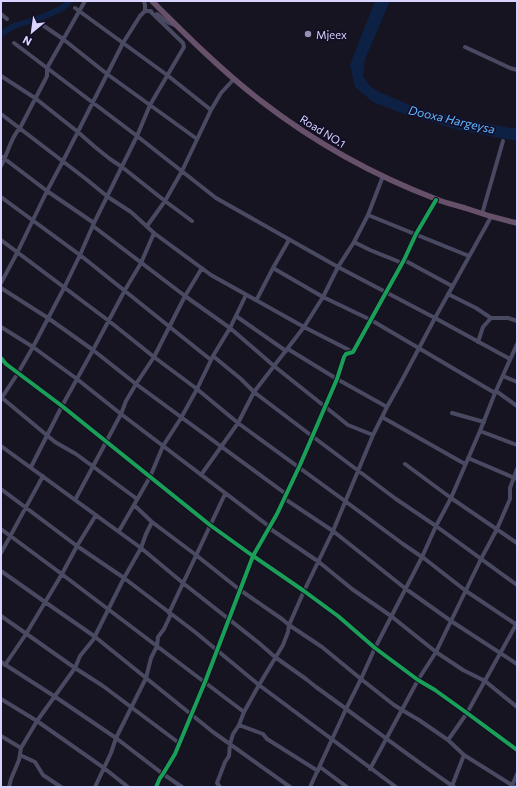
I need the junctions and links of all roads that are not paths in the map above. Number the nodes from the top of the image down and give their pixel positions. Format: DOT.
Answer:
graph roads {
  1 [pos="85,1"];
  2 [pos="144,1"];
  3 [pos="152,1"];
  4 [pos="75,8"];
  5 [pos="80,11"];
  6 [pos="148,11"];
  7 [pos="1,14"];
  8 [pos="7,20"];
  9 [pos="44,26"];
  10 [pos="177,26"];
  11 [pos="63,39"];
  12 [pos="14,43"];
  13 [pos="123,43"];
  14 [pos="465,47"];
  15 [pos="47,68"];
  16 [pos="517,70"];
  17 [pos="107,74"];
  18 [pos="1,76"];
  19 [pos="167,76"];
  20 [pos="234,79"];
  21 [pos="36,98"];
  22 [pos="93,102"];
  23 [pos="150,105"];
  24 [pos="211,110"];
  25 [pos="1,114"];
  26 [pos="20,128"];
  27 [pos="78,132"];
  28 [pos="137,136"];
  29 [pos="197,139"];
  30 [pos="503,141"];
  31 [pos="3,157"];
  32 [pos="63,162"];
  33 [pos="1,166"];
  34 [pos="122,167"];
  35 [pos="182,171"];
  36 [pos="383,176"];
  37 [pos="47,191"];
  38 [pos="1,197"];
  39 [pos="108,197"];
  40 [pos="436,200"];
  41 [pos="165,201"];
  42 [pos="482,214"];
  43 [pos="368,215"];
  44 [pos="491,217"];
  45 [pos="33,219"];
  46 [pos="192,221"];
  47 [pos="517,223"];
  48 [pos="94,224"];
  49 [pos="147,226"];
  50 [pos="154,233"];
  51 [pos="416,234"];
  52 [pos="1,240"];
  53 [pos="289,240"];
  54 [pos="354,242"];
  55 [pos="17,253"];
  56 [pos="80,255"];
  57 [pos="469,256"];
  58 [pos="403,262"];
  59 [pos="140,263"];
  60 [pos="338,267"];
  61 [pos="202,268"];
  62 [pos="273,268"];
  63 [pos="2,281"];
  64 [pos="452,286"];
  65 [pos="1,288"];
  66 [pos="64,288"];
  67 [pos="125,290"];
  68 [pos="386,292"];
  69 [pos="448,294"];
  70 [pos="246,295"];
  71 [pos="185,296"];
  72 [pos="323,297"];
  73 [pos="257,300"];
  74 [pos="236,316"];
  75 [pos="48,318"];
  76 [pos="435,318"];
  77 [pos="491,318"];
  78 [pos="371,320"];
  79 [pos="517,320"];
  80 [pos="109,321"];
  81 [pos="169,326"];
  82 [pos="304,326"];
  83 [pos="1,327"];
  84 [pos="230,328"];
  85 [pos="478,342"];
  86 [pos="517,344"];
  87 [pos="33,347"];
  88 [pos="419,349"];
  89 [pos="93,350"];
  90 [pos="287,350"];
  91 [pos="354,352"];
  92 [pos="515,355"];
  93 [pos="154,357"];
  94 [pos="1,358"];
  95 [pos="212,358"];
  96 [pos="510,359"];
  97 [pos="274,366"];
  98 [pos="18,373"];
  99 [pos="503,376"];
  100 [pos="77,379"];
  101 [pos="337,379"];
  102 [pos="517,382"];
  103 [pos="136,384"];
  104 [pos="197,389"];
  105 [pos="254,392"];
  106 [pos="496,392"];
  107 [pos="1,398"];
  108 [pos="62,406"];
  109 [pos="517,406"];
  110 [pos="325,407"];
  111 [pos="386,407"];
  112 [pos="452,413"];
  113 [pos="121,414"];
  114 [pos="382,417"];
  115 [pos="181,418"];
  116 [pos="484,422"];
  117 [pos="238,423"];
  118 [pos="480,431"];
  119 [pos="47,435"];
  120 [pos="373,435"];
  121 [pos="312,436"];
  122 [pos="106,442"];
  123 [pos="1,446"];
  124 [pos="163,446"];
  125 [pos="517,446"];
  126 [pos="222,447"];
  127 [pos="468,458"];
  128 [pos="405,464"];
  129 [pos="465,464"];
  130 [pos="31,467"];
  131 [pos="93,467"];
  132 [pos="299,468"];
  133 [pos="517,469"];
  134 [pos="358,470"];
  135 [pos="201,475"];
  136 [pos="43,476"];
  137 [pos="150,477"];
  138 [pos="515,479"];
  139 [pos="1,489"];
  140 [pos="225,494"];
  141 [pos="286,496"];
  142 [pos="451,498"];
  143 [pos="137,499"];
  144 [pos="76,500"];
  145 [pos="345,500"];
  146 [pos="134,505"];
  147 [pos="26,508"];
  148 [pos="96,515"];
  149 [pos="152,522"];
  150 [pos="210,525"];
  151 [pos="436,526"];
  152 [pos="270,528"];
  153 [pos="1,529"];
  154 [pos="497,529"];
  155 [pos="333,531"];
  156 [pos="119,532"];
  157 [pos="10,536"];
  158 [pos="517,543"];
  159 [pos="77,546"];
  160 [pos="141,548"];
  161 [pos="1,553"];
  162 [pos="196,555"];
  163 [pos="253,556"];
  164 [pos="422,558"];
  165 [pos="481,558"];
  166 [pos="319,562"];
  167 [pos="1,571"];
  168 [pos="62,574"];
  169 [pos="124,578"];
  170 [pos="183,583"];
  171 [pos="517,585"];
  172 [pos="406,589"];
  173 [pos="240,590"];
  174 [pos="304,591"];
  175 [pos="466,591"];
  176 [pos="45,602"];
  177 [pos="108,609"];
  178 [pos="170,614"];
  179 [pos="1,616"];
  180 [pos="391,616"];
  181 [pos="229,620"];
  182 [pos="451,621"];
  183 [pos="517,624"];
  184 [pos="289,625"];
  185 [pos="26,634"];
  186 [pos="94,636"];
  187 [pos="157,646"];
  188 [pos="375,648"];
  189 [pos="217,650"];
  190 [pos="436,652"];
  191 [pos="500,653"];
  192 [pos="275,658"];
  193 [pos="3,664"];
  194 [pos="517,664"];
  195 [pos="75,668"];
  196 [pos="146,678"];
  197 [pos="361,679"];
  198 [pos="418,680"];
  199 [pos="485,681"];
  200 [pos="205,682"];
  201 [pos="259,685"];
  202 [pos="54,696"];
  203 [pos="1,698"];
  204 [pos="131,707"];
  205 [pos="517,707"];
  206 [pos="346,709"];
  207 [pos="402,710"];
  208 [pos="244,712"];
  209 [pos="467,712"];
  210 [pos="192,714"];
  211 [pos="37,721"];
  212 [pos="239,725"];
  213 [pos="1,736"];
  214 [pos="116,738"];
  215 [pos="387,738"];
  216 [pos="332,739"];
  217 [pos="448,740"];
  218 [pos="179,743"];
  219 [pos="230,744"];
  220 [pos="21,748"];
  221 [pos="517,750"];
  222 [pos="20,755"];
  223 [pos="464,755"];
  224 [pos="104,768"];
  225 [pos="319,769"];
  226 [pos="370,769"];
  227 [pos="163,774"];
  228 [pos="517,774"];
  229 [pos="513,786"];
  230 [pos="9,787"];
  231 [pos="61,787"];
  232 [pos="95,787"];
  233 [pos="128,787"];
  234 [pos="156,787"];
  235 [pos="182,787"];
  236 [pos="220,787"];
  237 [pos="290,787"];
  238 [pos="310,787"];
  239 [pos="347,787"];
  240 [pos="396,787"];
  241 [pos="453,787"];
  1 -- 5 [label="street"];
  2 -- 6 [label="street"];
  3 -- 10 [label="highway, Road NO.1"];
  4 -- 5 [label="street"];
  5 -- 11 [label="street"];
  5 -- 13 [label="street"];
  6 -- 10 [label="street"];
  6 -- 13 [label="street"];
  6 -- 19 [label="street"];
  7 -- 8 [label="street"];
  9 -- 11 [label="street"];
  10 -- 20 [label="highway, Road NO.1"];
  11 -- 15 [label="street"];
  11 -- 17 [label="street"];
  12 -- 15 [label="street"];
  13 -- 17 [label="street"];
  13 -- 19 [label="street"];
  14 -- 16 [label="street"];
  15 -- 21 [label="street"];
  15 -- 22 [label="street"];
  17 -- 22 [label="street"];
  17 -- 23 [label="street"];
  18 -- 21 [label="street"];
  19 -- 23 [label="street"];
  19 -- 24 [label="street"];
  20 -- 24 [label="street"];
  20 -- 36 [label="highway, Road NO.1"];
  21 -- 26 [label="street"];
  21 -- 27 [label="street"];
  22 -- 27 [label="street"];
  22 -- 28 [label="street"];
  23 -- 28 [label="street"];
  23 -- 29 [label="street"];
  24 -- 29 [label="street"];
  25 -- 26 [label="street"];
  26 -- 31 [label="street"];
  26 -- 32 [label="street"];
  27 -- 32 [label="street"];
  27 -- 34 [label="street"];
  28 -- 34 [label="street"];
  28 -- 35 [label="street"];
  29 -- 35 [label="street"];
  30 -- 42 [label="street"];
  31 -- 33 [label="street"];
  31 -- 37 [label="street"];
  32 -- 37 [label="street"];
  32 -- 39 [label="street"];
  34 -- 39 [label="street"];
  34 -- 41 [label="street"];
  35 -- 41 [label="street"];
  35 -- 53 [label="street"];
  36 -- 40 [label="highway, Road NO.1"];
  36 -- 43 [label="street"];
  37 -- 45 [label="street"];
  37 -- 48 [label="street"];
  38 -- 45 [label="street"];
  39 -- 48 [label="street"];
  39 -- 49 [label="street"];
  40 -- 42 [label="highway, Road NO.1"];
  40 -- 51 [label="street"];
  41 -- 46 [label="street"];
  41 -- 49 [label="street"];
  42 -- 44 [label="highway, Road NO.1"];
  43 -- 51 [label="street"];
  43 -- 54 [label="street"];
  44 -- 47 [label="highway, Road NO.1"];
  44 -- 57 [label="street"];
  45 -- 55 [label="street"];
  45 -- 56 [label="street"];
  48 -- 56 [label="street"];
  48 -- 59 [label="street"];
  49 -- 50 [label="street"];
  50 -- 59 [label="street"];
  50 -- 61 [label="street"];
  51 -- 57 [label="street"];
  51 -- 58 [label="street"];
  52 -- 55 [label="street"];
  53 -- 60 [label="street"];
  53 -- 62 [label="street"];
  54 -- 58 [label="street"];
  54 -- 60 [label="street"];
  55 -- 63 [label="street"];
  55 -- 66 [label="street"];
  56 -- 66 [label="street"];
  56 -- 67 [label="street"];
  57 -- 64 [label="street"];
  58 -- 64 [label="street"];
  58 -- 68 [label="street"];
  59 -- 67 [label="street"];
  59 -- 71 [label="street"];
  60 -- 68 [label="street"];
  60 -- 72 [label="street"];
  61 -- 70 [label="street"];
  61 -- 71 [label="street"];
  62 -- 72 [label="street"];
  62 -- 73 [label="street"];
  64 -- 69 [label="street"];
  65 -- 75 [label="street"];
  66 -- 75 [label="street"];
  66 -- 80 [label="street"];
  67 -- 80 [label="street"];
  67 -- 81 [label="street"];
  68 -- 76 [label="street"];
  68 -- 78 [label="street"];
  69 -- 76 [label="street"];
  69 -- 77 [label="street"];
  70 -- 73 [label="street"];
  70 -- 74 [label="street"];
  71 -- 81 [label="street"];
  71 -- 84 [label="street"];
  72 -- 78 [label="street"];
  72 -- 82 [label="street"];
  73 -- 82 [label="street"];
  74 -- 84 [label="street"];
  74 -- 90 [label="street"];
  75 -- 87 [label="street"];
  75 -- 89 [label="street"];
  76 -- 85 [label="street"];
  76 -- 88 [label="street"];
  77 -- 79 [label="street"];
  77 -- 85 [label="street"];
  78 -- 88 [label="street"];
  78 -- 91 [label="street"];
  80 -- 89 [label="street"];
  80 -- 93 [label="street"];
  81 -- 93 [label="street"];
  81 -- 95 [label="street"];
  82 -- 90 [label="street"];
  82 -- 91 [label="street"];
  83 -- 87 [label="street"];
  84 -- 95 [label="street"];
  84 -- 97 [label="street"];
  85 -- 96 [label="street"];
  86 -- 92 [label="street"];
  87 -- 98 [label="street"];
  87 -- 100 [label="street"];
  88 -- 106 [label="street"];
  88 -- 111 [label="street"];
  89 -- 100 [label="street"];
  89 -- 103 [label="street"];
  90 -- 97 [label="street"];
  90 -- 101 [label="street"];
  91 -- 101 [label="street"];
  92 -- 96 [label="street"];
  93 -- 103 [label="street"];
  93 -- 104 [label="street"];
  94 -- 98 [label="street"];
  95 -- 104 [label="street"];
  95 -- 105 [label="street"];
  96 -- 99 [label="street"];
  97 -- 105 [label="street"];
  97 -- 110 [label="street"];
  98 -- 107 [label="street"];
  98 -- 108 [label="street"];
  99 -- 102 [label="street"];
  99 -- 106 [label="street"];
  100 -- 108 [label="street"];
  100 -- 113 [label="street"];
  101 -- 110 [label="street"];
  101 -- 111 [label="street"];
  103 -- 113 [label="street"];
  103 -- 115 [label="street"];
  104 -- 115 [label="street"];
  104 -- 117 [label="street"];
  105 -- 117 [label="street"];
  105 -- 121 [label="street"];
  106 -- 109 [label="street"];
  106 -- 116 [label="street"];
  107 -- 119 [label="street"];
  108 -- 119 [label="street"];
  108 -- 122 [label="street"];
  110 -- 120 [label="street"];
  110 -- 121 [label="street"];
  111 -- 114 [label="street"];
  112 -- 116 [label="street"];
  113 -- 122 [label="street"];
  113 -- 124 [label="street"];
  114 -- 120 [label="street"];
  114 -- 129 [label="street"];
  115 -- 124 [label="street"];
  115 -- 126 [label="street"];
  116 -- 118 [label="street"];
  117 -- 126 [label="street"];
  117 -- 132 [label="street"];
  118 -- 125 [label="street"];
  118 -- 127 [label="street"];
  119 -- 130 [label="street"];
  119 -- 131 [label="street"];
  120 -- 134 [label="street"];
  121 -- 132 [label="street"];
  121 -- 134 [label="street"];
  122 -- 131 [label="street"];
  122 -- 137 [label="street"];
  123 -- 130 [label="street"];
  124 -- 135 [label="street"];
  124 -- 137 [label="street"];
  126 -- 135 [label="street"];
  126 -- 141 [label="street"];
  127 -- 129 [label="street"];
  127 -- 138 [label="street"];
  128 -- 142 [label="street"];
  129 -- 142 [label="street"];
  130 -- 136 [label="street"];
  131 -- 143 [label="street"];
  131 -- 144 [label="street"];
  132 -- 141 [label="street"];
  132 -- 145 [label="street"];
  133 -- 138 [label="street"];
  134 -- 145 [label="street"];
  134 -- 151 [label="street"];
  135 -- 140 [label="street"];
  136 -- 144 [label="street"];
  136 -- 147 [label="street"];
  137 -- 143 [label="street"];
  137 -- 150 [label="street"];
  138 -- 154 [label="street"];
  139 -- 147 [label="street"];
  140 -- 150 [label="street"];
  140 -- 152 [label="street"];
  141 -- 152 [label="street"];
  141 -- 155 [label="street"];
  142 -- 151 [label="street"];
  142 -- 154 [label="street"];
  143 -- 146 [label="street"];
  144 -- 148 [label="street"];
  145 -- 155 [label="street"];
  145 -- 164 [label="street"];
  146 -- 149 [label="street"];
  146 -- 156 [label="street"];
  147 -- 157 [label="street"];
  147 -- 159 [label="street"];
  148 -- 156 [label="street"];
  148 -- 159 [label="street"];
  149 -- 160 [label="street"];
  149 -- 162 [label="street"];
  150 -- 162 [label="street"];
  150 -- 163 [label="street"];
  151 -- 164 [label="street"];
  151 -- 165 [label="street"];
  152 -- 163 [label="street"];
  152 -- 166 [label="street"];
  153 -- 157 [label="street"];
  154 -- 158 [label="street"];
  154 -- 165 [label="street"];
  155 -- 166 [label="street"];
  155 -- 172 [label="street"];
  156 -- 160 [label="street"];
  157 -- 161 [label="street"];
  157 -- 168 [label="street"];
  159 -- 168 [label="street"];
  159 -- 169 [label="street"];
  160 -- 169 [label="street"];
  160 -- 170 [label="street"];
  162 -- 170 [label="street"];
  162 -- 173 [label="street"];
  163 -- 173 [label="street"];
  163 -- 174 [label="street"];
  164 -- 172 [label="street"];
  164 -- 175 [label="street"];
  165 -- 171 [label="street"];
  165 -- 175 [label="street"];
  166 -- 174 [label="street"];
  166 -- 180 [label="street"];
  167 -- 176 [label="street"];
  168 -- 176 [label="street"];
  168 -- 177 [label="street"];
  169 -- 177 [label="street"];
  169 -- 178 [label="street"];
  170 -- 178 [label="street"];
  170 -- 181 [label="street"];
  172 -- 180 [label="street"];
  172 -- 182 [label="street"];
  173 -- 181 [label="street"];
  173 -- 184 [label="street"];
  174 -- 184 [label="street"];
  174 -- 188 [label="street"];
  175 -- 182 [label="street"];
  175 -- 183 [label="street"];
  176 -- 185 [label="street"];
  176 -- 186 [label="street"];
  177 -- 186 [label="street"];
  177 -- 187 [label="street"];
  178 -- 187 [label="street"];
  178 -- 189 [label="street"];
  179 -- 185 [label="street"];
  180 -- 188 [label="street"];
  180 -- 190 [label="street"];
  181 -- 189 [label="street"];
  181 -- 192 [label="street"];
  182 -- 190 [label="street"];
  182 -- 191 [label="street"];
  183 -- 191 [label="street"];
  184 -- 192 [label="street"];
  184 -- 197 [label="street"];
  185 -- 193 [label="street"];
  185 -- 195 [label="street"];
  186 -- 195 [label="street"];
  186 -- 196 [label="street"];
  187 -- 196 [label="street"];
  187 -- 200 [label="street"];
  188 -- 197 [label="street"];
  188 -- 198 [label="street"];
  189 -- 200 [label="street"];
  189 -- 201 [label="street"];
  190 -- 198 [label="street"];
  190 -- 199 [label="street"];
  191 -- 194 [label="street"];
  191 -- 199 [label="street"];
  192 -- 201 [label="street"];
  192 -- 206 [label="street"];
  193 -- 202 [label="street"];
  195 -- 202 [label="street"];
  195 -- 204 [label="street"];
  196 -- 204 [label="street"];
  196 -- 210 [label="street"];
  197 -- 206 [label="street"];
  197 -- 207 [label="street"];
  198 -- 207 [label="street"];
  198 -- 209 [label="street"];
  199 -- 205 [label="street"];
  199 -- 209 [label="street"];
  200 -- 208 [label="street"];
  200 -- 210 [label="street"];
  201 -- 208 [label="street"];
  201 -- 216 [label="street"];
  202 -- 211 [label="street"];
  202 -- 214 [label="street"];
  203 -- 211 [label="street"];
  204 -- 214 [label="street"];
  204 -- 218 [label="street"];
  206 -- 215 [label="street"];
  206 -- 216 [label="street"];
  207 -- 215 [label="street"];
  207 -- 217 [label="street"];
  208 -- 212 [label="street"];
  209 -- 217 [label="street"];
  209 -- 221 [label="street"];
  210 -- 218 [label="street"];
  210 -- 219 [label="street"];
  211 -- 220 [label="street"];
  211 -- 224 [label="street"];
  212 -- 219 [label="street"];
  212 -- 225 [label="street"];
  213 -- 220 [label="street"];
  214 -- 224 [label="street"];
  214 -- 227 [label="street"];
  215 -- 226 [label="street"];
  215 -- 241 [label="street"];
  216 -- 225 [label="street"];
  216 -- 226 [label="street"];
  217 -- 223 [label="street"];
  218 -- 227 [label="street"];
  219 -- 236 [label="street"];
  219 -- 237 [label="street"];
  220 -- 222 [label="street"];
  222 -- 230 [label="street"];
  222 -- 231 [label="street"];
  223 -- 229 [label="street"];
  223 -- 241 [label="street"];
  224 -- 232 [label="street"];
  224 -- 233 [label="street"];
  225 -- 238 [label="street"];
  225 -- 239 [label="street"];
  226 -- 240 [label="street"];
  227 -- 234 [label="street"];
  227 -- 235 [label="street"];
  228 -- 229 [label="street"];
}
